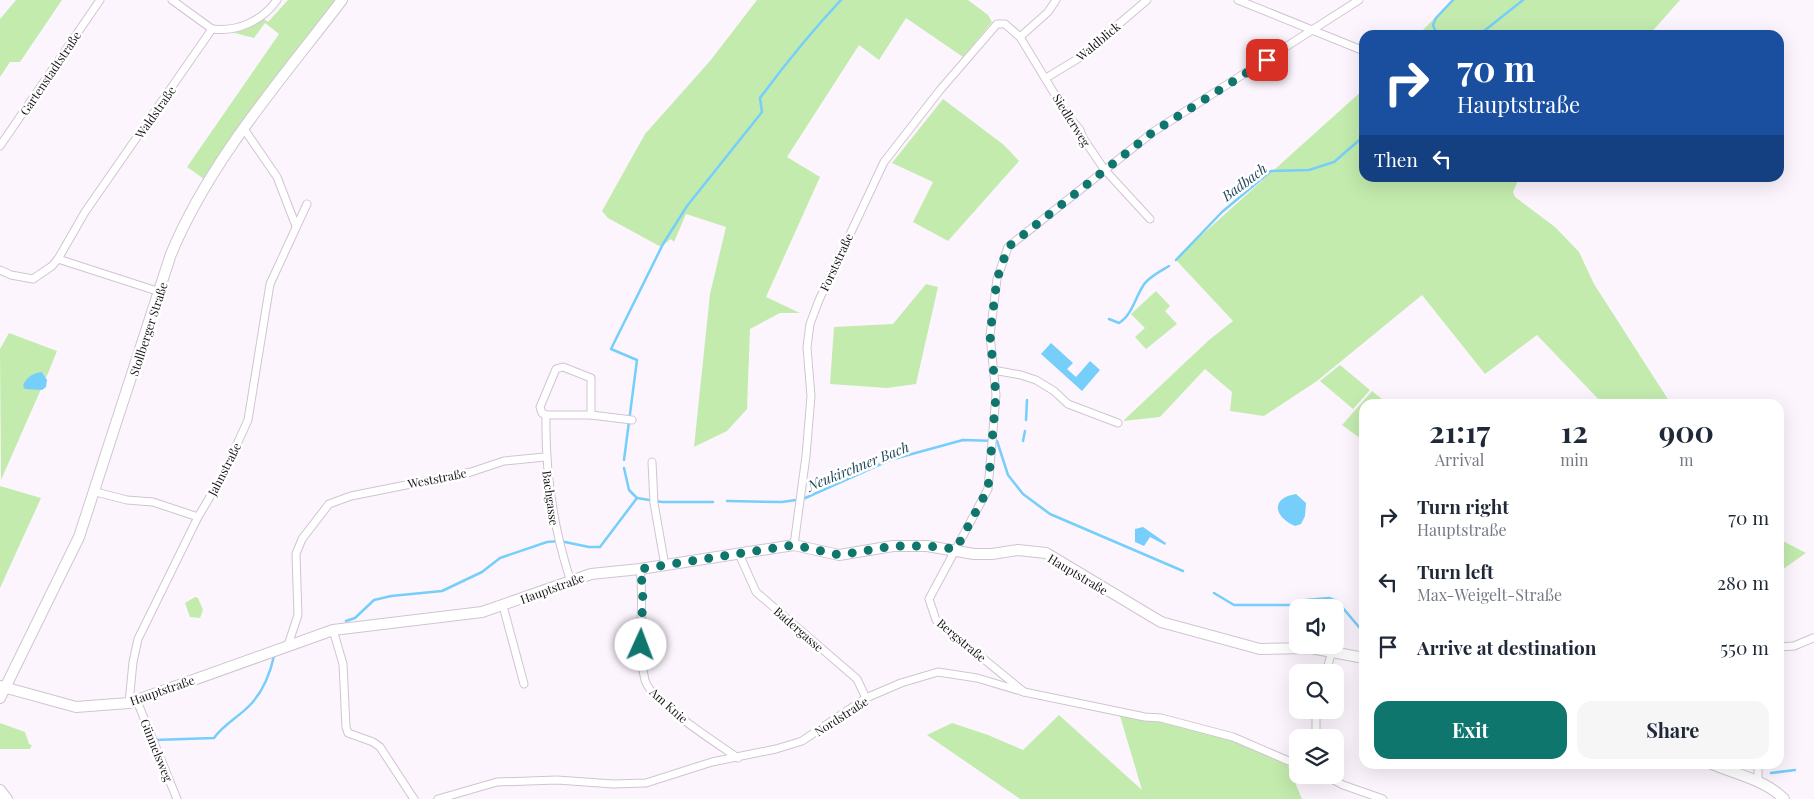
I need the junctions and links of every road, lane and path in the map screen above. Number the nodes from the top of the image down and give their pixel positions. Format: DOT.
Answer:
graph roads {
  1 [pos="100,0"];
  2 [pos="172,0"];
  3 [pos="277,0"];
  4 [pos="342,0"];
  5 [pos="1056,0"];
  6 [pos="1147,0"];
  7 [pos="1238,0"];
  8 [pos="1359,0"];
  9 [pos="997,24"];
  10 [pos="212,29"];
  11 [pos="1313,31"];
  12 [pos="1020,36"];
  13 [pos="1359,49"];
  14 [pos="1046,78"];
  15 [pos="244,129"];
  16 [pos="0,146"];
  17 [pos="1104,170"];
  18 [pos="307,204"];
  19 [pos="1150,219"];
  20 [pos="296,226"];
  21 [pos="58,259"];
  22 [pos="0,270"];
  23 [pos="160,292"];
  24 [pos="992,370"];
  25 [pos="546,415"];
  26 [pos="591,415"];
  27 [pos="632,420"];
  28 [pos="1118,423"];
  29 [pos="545,456"];
  30 [pos="652,462"];
  31 [pos="96,492"];
  32 [pos="198,517"];
  33 [pos="794,545"];
  34 [pos="956,549"];
  35 [pos="739,554"];
  36 [pos="665,566"];
  37 [pos="640,569"];
  38 [pos="570,579"];
  39 [pos="503,606"];
  40 [pos="333,630"];
  41 [pos="1813,638"];
  42 [pos="288,645"];
  43 [pos="1289,646"];
  44 [pos="1784,647"];
  45 [pos="1344,654"];
  46 [pos="1359,657"];
  47 [pos="524,684"];
  48 [pos="3,686"];
  49 [pos="1024,692"];
  50 [pos="0,698"];
  51 [pos="866,698"];
  52 [pos="133,702"];
  53 [pos="738,758"];
  54 [pos="1289,761"];
  55 [pos="1725,769"];
  56 [pos="1758,769"];
  57 [pos="1758,782"];
  58 [pos="1341,784"];
  59 [pos="0,790"];
  60 [pos="6,799"];
  61 [pos="177,799"];
  62 [pos="414,799"];
  63 [pos="438,799"];
  64 [pos="1383,799"];
  65 [pos="1784,799"];
  1 -- 16 [label="street, Gartenstadtstraße"];
  2 -- 10 [label="street"];
  3 -- 10 [label="street"];
  4 -- 15 [label="street, Stollberger Straße"];
  5 -- 12 [label="street"];
  6 -- 14 [label="street, Waldblick"];
  7 -- 11 [label="street"];
  8 -- 11 [label="street, Bergstraße"];
  9 -- 12 [label="street, Siedlerweg"];
  9 -- 33 [label="street, Forststraße"];
  10 -- 21 [label="street, Waldstraße"];
  11 -- 13 [label="street"];
  11 -- 17 [label="street, Bergstraße"];
  12 -- 14 [label="street, Siedlerweg"];
  14 -- 17 [label="street, Siedlerweg"];
  15 -- 20 [label="street"];
  15 -- 23 [label="street, Stollberger Straße"];
  17 -- 19 [label="street, Siedlerweg"];
  17 -- 24 [label="street, Bergstraße"];
  18 -- 20 [label="street, Jahnstraße"];
  20 -- 32 [label="street, Jahnstraße"];
  21 -- 22 [label="street"];
  21 -- 23 [label="street"];
  23 -- 31 [label="street, Stollberger Straße"];
  24 -- 28 [label="street"];
  24 -- 34 [label="street, Bergstraße"];
  25 -- 26 [label="street"];
  25 -- 26 [label="street, Bachgasse"];
  25 -- 29 [label="street, Bachgasse"];
  26 -- 27 [label="street"];
  29 -- 38 [label="street, Bachgasse"];
  29 -- 42 [label="street, Weststraße"];
  30 -- 36 [label="street"];
  31 -- 32 [label="street"];
  31 -- 48 [label="street, Stollberger Straße"];
  32 -- 52 [label="street, Jahnstraße"];
  33 -- 34 [label="street, Hauptstraße"];
  33 -- 35 [label="street, Hauptstraße"];
  34 -- 43 [label="street, Hauptstraße"];
  34 -- 49 [label="street, Bergstraße"];
  35 -- 36 [label="street, Hauptstraße"];
  35 -- 51 [label="street, Badergasse"];
  36 -- 37 [label="street, Hauptstraße"];
  37 -- 38 [label="street, Hauptstraße"];
  37 -- 53 [label="street, Am Knie"];
  38 -- 39 [label="street, Hauptstraße"];
  39 -- 40 [label="street, Hauptstraße"];
  39 -- 47 [label="street"];
  40 -- 42 [label="street, Hauptstraße"];
  40 -- 62 [label="street"];
  41 -- 44 [label="street"];
  42 -- 52 [label="street, Hauptstraße"];
  45 -- 46 [label="street, Hauptstraße"];
  48 -- 50 [label="street, Stollberger Straße"];
  48 -- 52 [label="street, Hauptstraße"];
  49 -- 51 [label="street, Nordstraße"];
  49 -- 54 [label="street, Nordstraße"];
  51 -- 53 [label="street, Nordstraße"];
  52 -- 61 [label="street, Günnelsweg"];
  53 -- 63 [label="street, Nordstraße"];
  55 -- 57 [label="street"];
  56 -- 57 [label="street"];
  57 -- 65 [label="street"];
  58 -- 64 [label="street"];
  59 -- 60 [label="street"];
}
